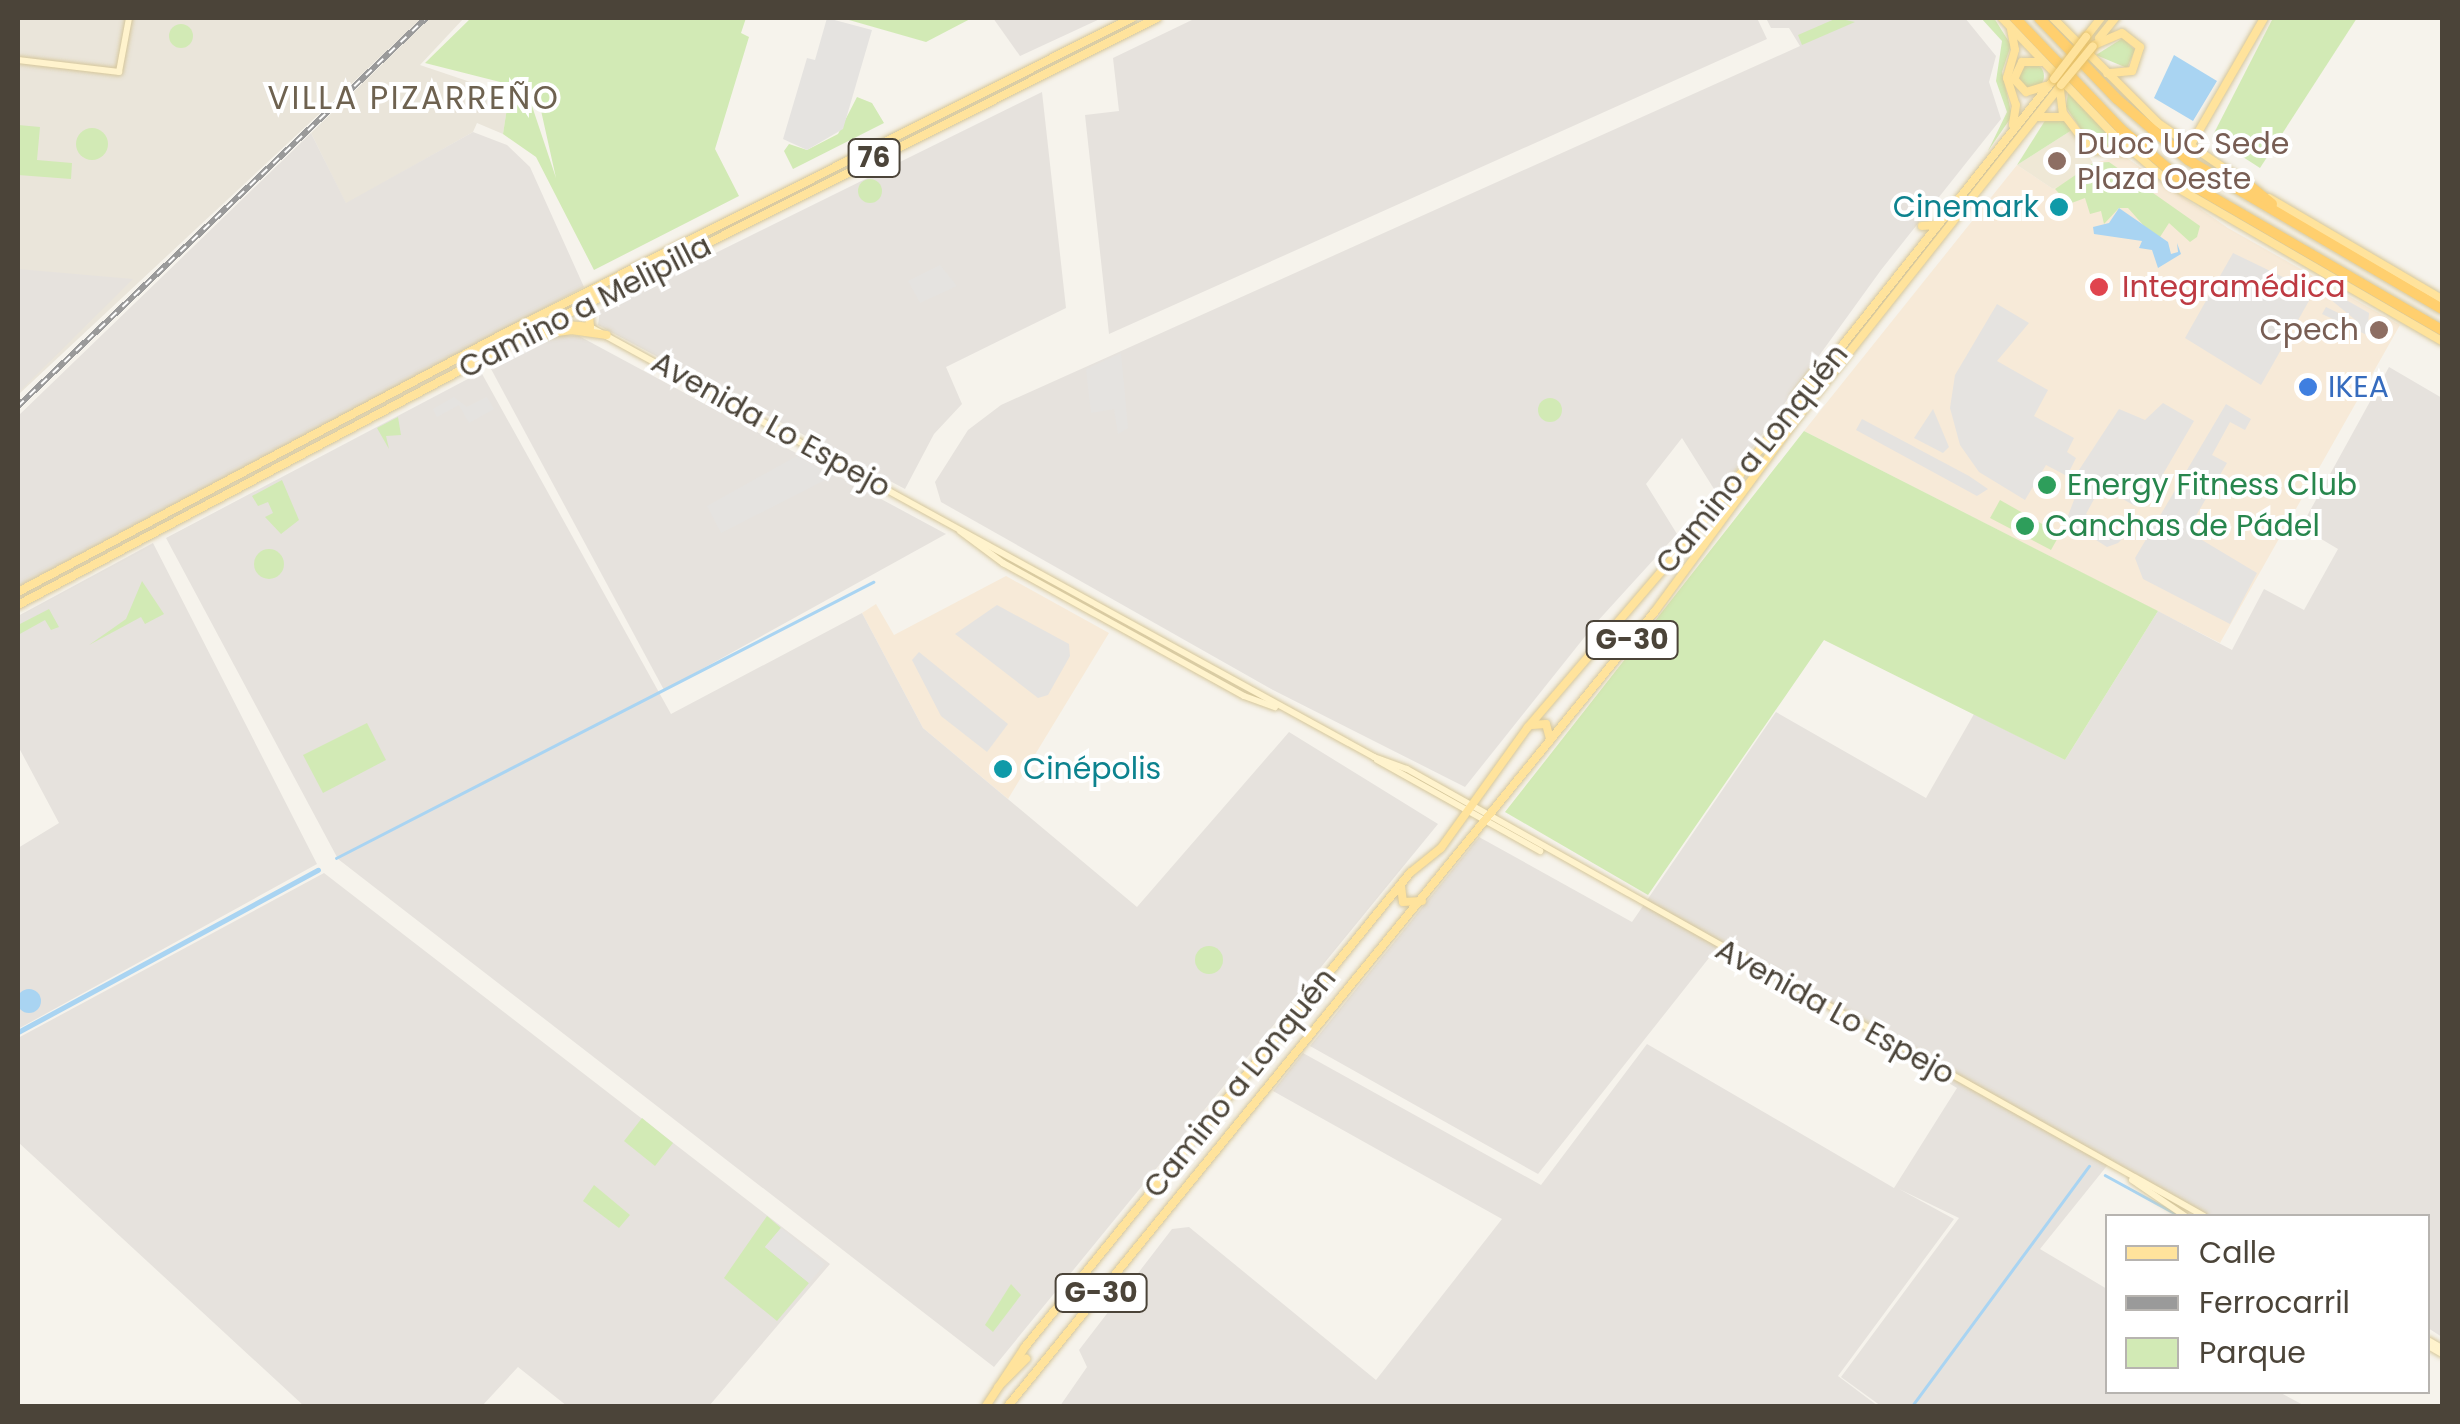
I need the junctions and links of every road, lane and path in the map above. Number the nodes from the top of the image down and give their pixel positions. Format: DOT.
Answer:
graph roads {
  1 [pos="129,18"];
  2 [pos="1132,18"];
  3 [pos="1156,18"];
  4 [pos="2039,18"];
  5 [pos="2101,18"];
  6 [pos="2115,18"];
  7 [pos="2264,18"];
  8 [pos="2055,19"];
  9 [pos="2009,20"];
  10 [pos="2094,45"];
  11 [pos="18,60"];
  12 [pos="2046,64"];
  13 [pos="2103,71"];
  14 [pos="2056,84"];
  15 [pos="984,90"];
  16 [pos="989,100"];
  17 [pos="2065,116"];
  18 [pos="2036,117"];
  19 [pos="2114,134"];
  20 [pos="2007,138"];
  21 [pos="2189,148"];
  22 [pos="2132,152"];
  23 [pos="2108,154"];
  24 [pos="808,177"];
  25 [pos="1988,177"];
  26 [pos="2251,187"];
  27 [pos="814,188"];
  28 [pos="1965,215"];
  29 [pos="1938,225"];
  30 [pos="1922,226"];
  31 [pos="2326,242"];
  32 [pos="641,263"];
  33 [pos="646,274"];
  34 [pos="602,283"];
  35 [pos="2442,299"];
  36 [pos="590,302"];
  37 [pos="2442,310"];
  38 [pos="548,324"];
  39 [pos="2442,330"];
  40 [pos="599,331"];
  41 [pos="503,334"];
  42 [pos="524,337"];
  43 [pos="2442,341"];
  44 [pos="1812,372"];
  45 [pos="1786,416"];
  46 [pos="279,454"];
  47 [pos="284,464"];
  48 [pos="951,524"];
  49 [pos="1004,553"];
  50 [pos="999,561"];
  51 [pos="18,592"];
  52 [pos="1088,599"];
  53 [pos="18,605"];
  54 [pos="1084,608"];
  55 [pos="1215,669"];
  56 [pos="1210,678"];
  57 [pos="1290,711"];
  58 [pos="1528,726"];
  59 [pos="1550,742"];
  60 [pos="1374,757"];
  61 [pos="1468,803"];
  62 [pos="1465,814"];
  63 [pos="1490,816"];
  64 [pos="1483,824"];
  65 [pos="1550,855"];
  66 [pos="1402,883"];
  67 [pos="1422,901"];
  68 [pos="2119,1170"];
  69 [pos="2182,1214"];
  70 [pos="2200,1214"];
  71 [pos="1024,1347"];
  72 [pos="1026,1359"];
  73 [pos="1042,1366"];
  74 [pos="998,1387"];
  75 [pos="986,1406"];
  76 [pos="1008,1406"];
  1 -- 11 [label="main road"];
  2 -- 15 [label="main road, Camino a Melipilla / 76"];
  3 -- 16 [label="main road, Camino a Melipilla / 76"];
  4 -- 31 [label="highway"];
  5 -- 14 [label="main road, Camino a Lonquén, bridge"];
  6 -- 10 [label="main road, Camino a Lonquén"];
  7 -- 21 [label="main road"];
  8 -- 13 [label="main road"];
  9 -- 12 [label="main road"];
  9 -- 20 [label="main road"];
  9 -- 39 [label="highway"];
  10 -- 13 [label="main road"];
  10 -- 14 [label="main road, Camino a Lonquén, bridge"];
  12 -- 14 [label="main road"];
  12 -- 19 [label="main road"];
  13 -- 21 [label="main road"];
  14 -- 17 [label="main road"];
  14 -- 18 [label="main road, Camino a Lonquén / G-30"];
  14 -- 20 [label="main road, Camino a Lonquén / G-30"];
  15 -- 16 [label="main road"];
  15 -- 24 [label="main road, Camino a Melipilla / 76"];
  16 -- 27 [label="main road, Camino a Melipilla / 76"];
  17 -- 18 [label="main road"];
  17 -- 23 [label="main road"];
  18 -- 25 [label="main road, Camino a Lonquén / G-30"];
  19 -- 22 [label="main road"];
  19 -- 23 [label="main road"];
  20 -- 29 [label="main road, Camino a Lonquén / G-30"];
  21 -- 26 [label="main road"];
  22 -- 23 [label="main road"];
  22 -- 43 [label="main road"];
  24 -- 27 [label="main road"];
  24 -- 32 [label="main road, Camino a Melipilla / 76"];
  25 -- 28 [label="main road"];
  25 -- 59 [label="main road, Camino a Lonquén / G-30"];
  26 -- 31 [label="highway"];
  26 -- 35 [label="main road"];
  27 -- 33 [label="main road, Camino a Melipilla / 76"];
  29 -- 30 [label="main road"];
  29 -- 45 [label="main road, Camino a Lonquén / G-30"];
  31 -- 37 [label="highway"];
  32 -- 33 [label="main road"];
  32 -- 34 [label="main road, Camino a Melipilla / 76"];
  33 -- 36 [label="main road, Camino a Melipilla / 76"];
  34 -- 36 [label="main road"];
  34 -- 41 [label="main road, Camino a Melipilla / 76"];
  36 -- 38 [label="main road, Camino a Melipilla / 76"];
  36 -- 40 [label="main road"];
  38 -- 40 [label="main road"];
  38 -- 41 [label="main road"];
  38 -- 42 [label="main road, Camino a Melipilla / 76"];
  40 -- 42 [label="main road"];
  40 -- 48 [label="main road, Avenida Lo Espejo"];
  41 -- 46 [label="main road, Camino a Melipilla / 76"];
  42 -- 47 [label="main road, Camino a Melipilla / 76"];
  44 -- 45 [label="main road"];
  45 -- 58 [label="main road, Camino a Lonquén / G-30"];
  46 -- 47 [label="main road"];
  46 -- 51 [label="main road, Camino a Melipilla / 76"];
  47 -- 53 [label="main road, Camino a Melipilla / 76"];
  48 -- 49 [label="main road, Avenida Lo Espejo"];
  48 -- 50 [label="main road, Avenida Lo Espejo"];
  49 -- 50 [label="main road"];
  49 -- 52 [label="main road, Avenida Lo Espejo"];
  50 -- 54 [label="main road, Avenida Lo Espejo"];
  52 -- 54 [label="main road"];
  52 -- 55 [label="main road, Avenida Lo Espejo"];
  54 -- 56 [label="main road, Avenida Lo Espejo"];
  55 -- 56 [label="main road"];
  55 -- 57 [label="main road, Avenida Lo Espejo"];
  56 -- 57 [label="main road, Avenida Lo Espejo"];
  57 -- 60 [label="main road, Avenida Lo Espejo"];
  58 -- 59 [label="main road"];
  58 -- 61 [label="main road, Camino a Lonquén / G-30"];
  59 -- 63 [label="main road, Camino a Lonquén / G-30"];
  60 -- 61 [label="main road, Avenida Lo Espejo"];
  60 -- 62 [label="main road, Avenida Lo Espejo"];
  61 -- 62 [label="main road, Camino a Lonquén / G-30"];
  61 -- 63 [label="main road, Avenida Lo Espejo"];
  62 -- 64 [label="main road, Avenida Lo Espejo"];
  62 -- 66 [label="main road, Camino a Lonquén / G-30"];
  63 -- 64 [label="main road, Camino a Lonquén / G-30"];
  63 -- 65 [label="main road, Avenida Lo Espejo"];
  64 -- 65 [label="main road, Avenida Lo Espejo"];
  64 -- 67 [label="main road, Camino a Lonquén / G-30"];
  65 -- 68 [label="main road, Avenida Lo Espejo"];
  66 -- 67 [label="main road"];
  66 -- 71 [label="main road, Camino a Lonquén / G-30"];
  67 -- 73 [label="main road, Camino a Lonquén / G-30"];
  68 -- 69 [label="main road, Avenida Lo Espejo"];
  68 -- 70 [label="main road, Avenida Lo Espejo"];
  71 -- 72 [label="main road"];
  71 -- 74 [label="main road, Camino a Lonquén / G-30"];
  72 -- 73 [label="main road"];
  72 -- 74 [label="main road"];
  73 -- 76 [label="main road, Camino a Lonquén / G-30"];
  74 -- 75 [label="main road, Camino a Lonquén / G-30"];
}
